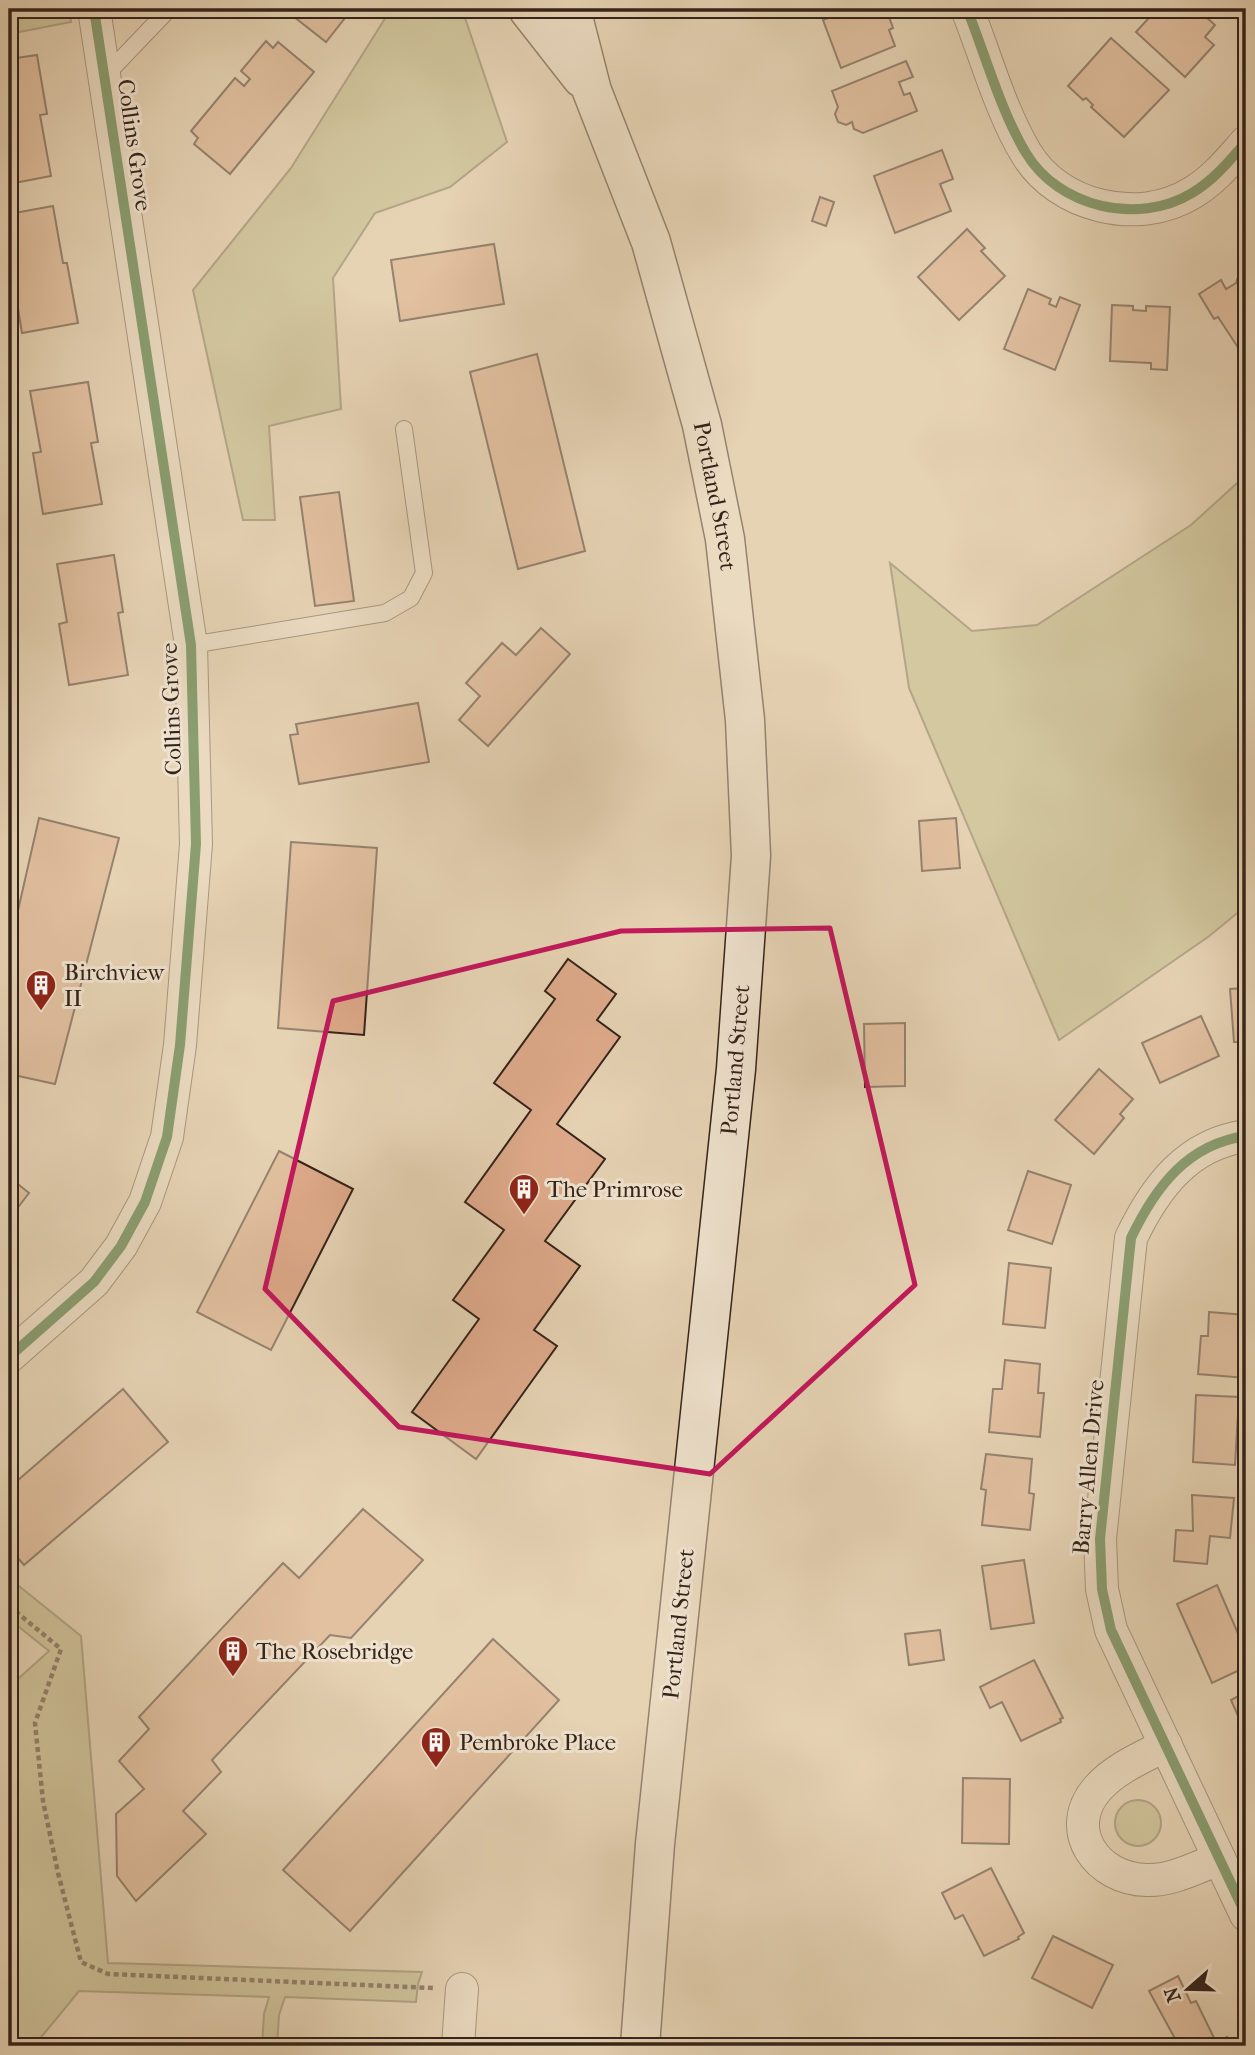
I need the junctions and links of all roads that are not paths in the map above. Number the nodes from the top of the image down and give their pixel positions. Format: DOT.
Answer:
graph roads {
  1 [pos="94,9"];
  2 [pos="169,9"];
  3 [pos="528,9"];
  4 [pos="570,9"];
  5 [pos="967,9"];
  6 [pos="104,77"];
  7 [pos="592,91"];
  8 [pos="1246,142"];
  9 [pos="404,429"];
  10 [pos="191,645"];
  11 [pos="1246,1136"];
  12 [pos="9,1357"];
  13 [pos="1166,1745"];
  14 [pos="1219,1858"];
  15 [pos="1246,1914"];
  16 [pos="462,1989"];
  17 [pos="458,2046"];
  18 [pos="640,2046"];
  1 -- 6 [label="street, Collins Grove"];
  2 -- 6 [label="lane"];
  3 -- 7 [label="main road, Portland Street"];
  4 -- 7 [label="main road, Portland Street"];
  5 -- 8 [label="street"];
  6 -- 10 [label="street, Collins Grove"];
  7 -- 18 [label="main road, Portland Street"];
  9 -- 10 [label="lane"];
  10 -- 12 [label="street, Collins Grove"];
  11 -- 13 [label="street, Barry Allen Drive"];
  13 -- 14 [label="street, Barry Allen Drive"];
  13 -- 14 [label="street"];
  14 -- 15 [label="street, Barry Allen Drive"];
  16 -- 17 [label="street"];
}
